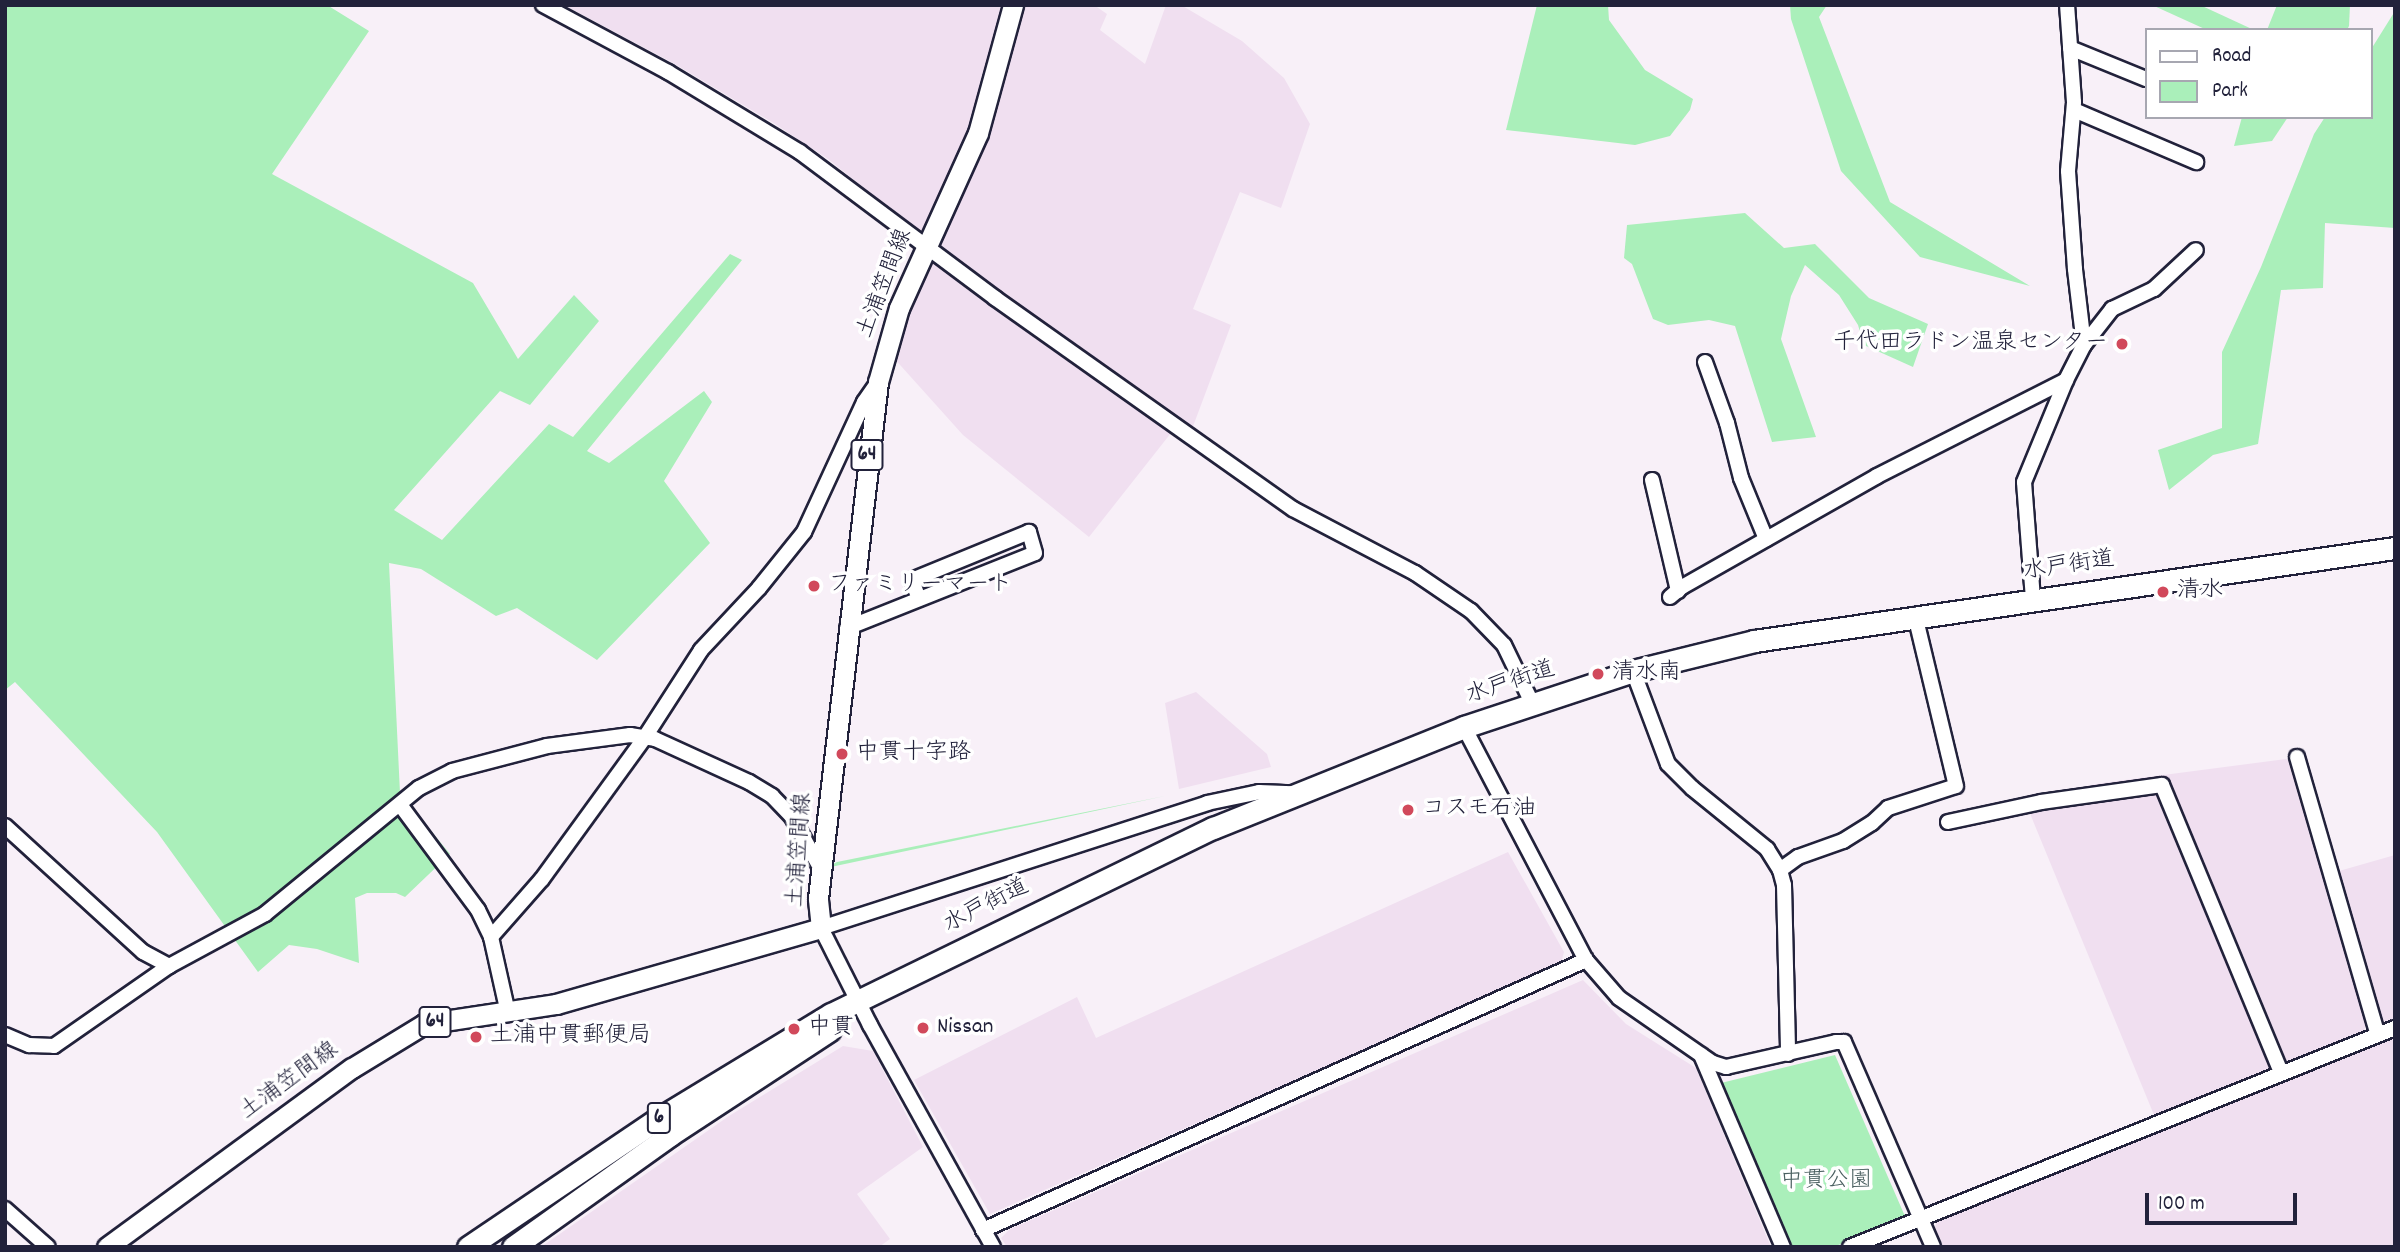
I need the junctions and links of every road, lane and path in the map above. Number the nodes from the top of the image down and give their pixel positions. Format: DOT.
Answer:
graph roads {
  1 [pos="544,5"];
  2 [pos="1013,5"];
  3 [pos="2067,5"];
  4 [pos="2070,48"];
  5 [pos="2144,78"];
  6 [pos="2074,110"];
  7 [pos="2196,162"];
  8 [pos="925,246"];
  9 [pos="2196,250"];
  10 [pos="2084,345"];
  11 [pos="1704,362"];
  12 [pos="2066,380"];
  13 [pos="878,382"];
  14 [pos="1652,480"];
  15 [pos="1766,539"];
  16 [pos="2395,548"];
  17 [pos="919,599"];
  18 [pos="2034,599"];
  19 [pos="1915,615"];
  20 [pos="848,628"];
  21 [pos="1633,671"];
  22 [pos="1533,705"];
  23 [pos="1464,727"];
  24 [pos="645,737"];
  25 [pos="2297,757"];
  26 [pos="1294,794"];
  27 [pos="401,806"];
  28 [pos="1948,822"];
  29 [pos="5,826"];
  30 [pos="821,869"];
  31 [pos="1780,870"];
  32 [pos="821,928"];
  33 [pos="491,937"];
  34 [pos="1586,960"];
  35 [pos="169,966"];
  36 [pos="859,1002"];
  37 [pos="508,1013"];
  38 [pos="2395,1028"];
  39 [pos="2377,1033"];
  40 [pos="5,1035"];
  41 [pos="1700,1054"];
  42 [pos="1788,1054"];
  43 [pos="2281,1072"];
  44 [pos="5,1209"];
  45 [pos="1921,1217"];
  46 [pos="983,1230"];
  47 [pos="48,1247"];
  48 [pos="107,1247"];
  49 [pos="468,1247"];
  50 [pos="513,1247"];
  51 [pos="993,1247"];
  52 [pos="1783,1247"];
  53 [pos="1850,1247"];
  54 [pos="1933,1247"];
  1 -- 8 [label="street"];
  2 -- 8 [label="main road, 土浦笠間線 / 64"];
  3 -- 4 [label="street"];
  4 -- 5 [label="street"];
  4 -- 6 [label="street"];
  6 -- 7 [label="street"];
  6 -- 10 [label="street"];
  8 -- 13 [label="main road, 土浦笠間線 / 64"];
  8 -- 22 [label="street"];
  9 -- 10 [label="street"];
  10 -- 12 [label="street"];
  11 -- 15 [label="street"];
  12 -- 15 [label="street"];
  12 -- 18 [label="street"];
  13 -- 20 [label="main road, 土浦笠間線 / 64"];
  13 -- 24 [label="street"];
  14 -- 15 [label="street"];
  16 -- 18 [label="highway, 水戸街道 / 6"];
  17 -- 17 [label="street"];
  17 -- 20 [label="street"];
  18 -- 19 [label="highway, 水戸街道 / 6"];
  19 -- 21 [label="highway, 水戸街道 / 6"];
  19 -- 31 [label="street"];
  20 -- 30 [label="main road, 土浦笠間線 / 64"];
  21 -- 22 [label="highway, 水戸街道 / 6"];
  21 -- 31 [label="street"];
  22 -- 23 [label="highway, 水戸街道 / 6"];
  23 -- 26 [label="highway, 水戸街道 / 6"];
  23 -- 34 [label="street"];
  24 -- 27 [label="street"];
  24 -- 30 [label="street"];
  24 -- 33 [label="street"];
  25 -- 39 [label="street"];
  26 -- 32 [label="street"];
  26 -- 36 [label="highway, 水戸街道 / 6"];
  27 -- 33 [label="street"];
  27 -- 35 [label="street"];
  28 -- 43 [label="street"];
  29 -- 35 [label="street"];
  30 -- 32 [label="main road, 土浦笠間線 / 64"];
  31 -- 42 [label="street"];
  32 -- 36 [label="street"];
  32 -- 37 [label="main road, 土浦笠間線 / 64"];
  33 -- 37 [label="street"];
  34 -- 41 [label="street"];
  34 -- 46 [label="street"];
  35 -- 40 [label="street"];
  36 -- 46 [label="street"];
  36 -- 49 [label="highway, 水戸街道 / 6"];
  36 -- 50 [label="highway, 水戸街道 / 6"];
  37 -- 48 [label="main road, 土浦笠間線 / 64"];
  38 -- 39 [label="street"];
  39 -- 43 [label="street"];
  41 -- 42 [label="street"];
  41 -- 52 [label="street"];
  42 -- 45 [label="street"];
  43 -- 45 [label="street"];
  44 -- 47 [label="street"];
  45 -- 53 [label="street"];
  45 -- 54 [label="street"];
  46 -- 51 [label="street"];
}
